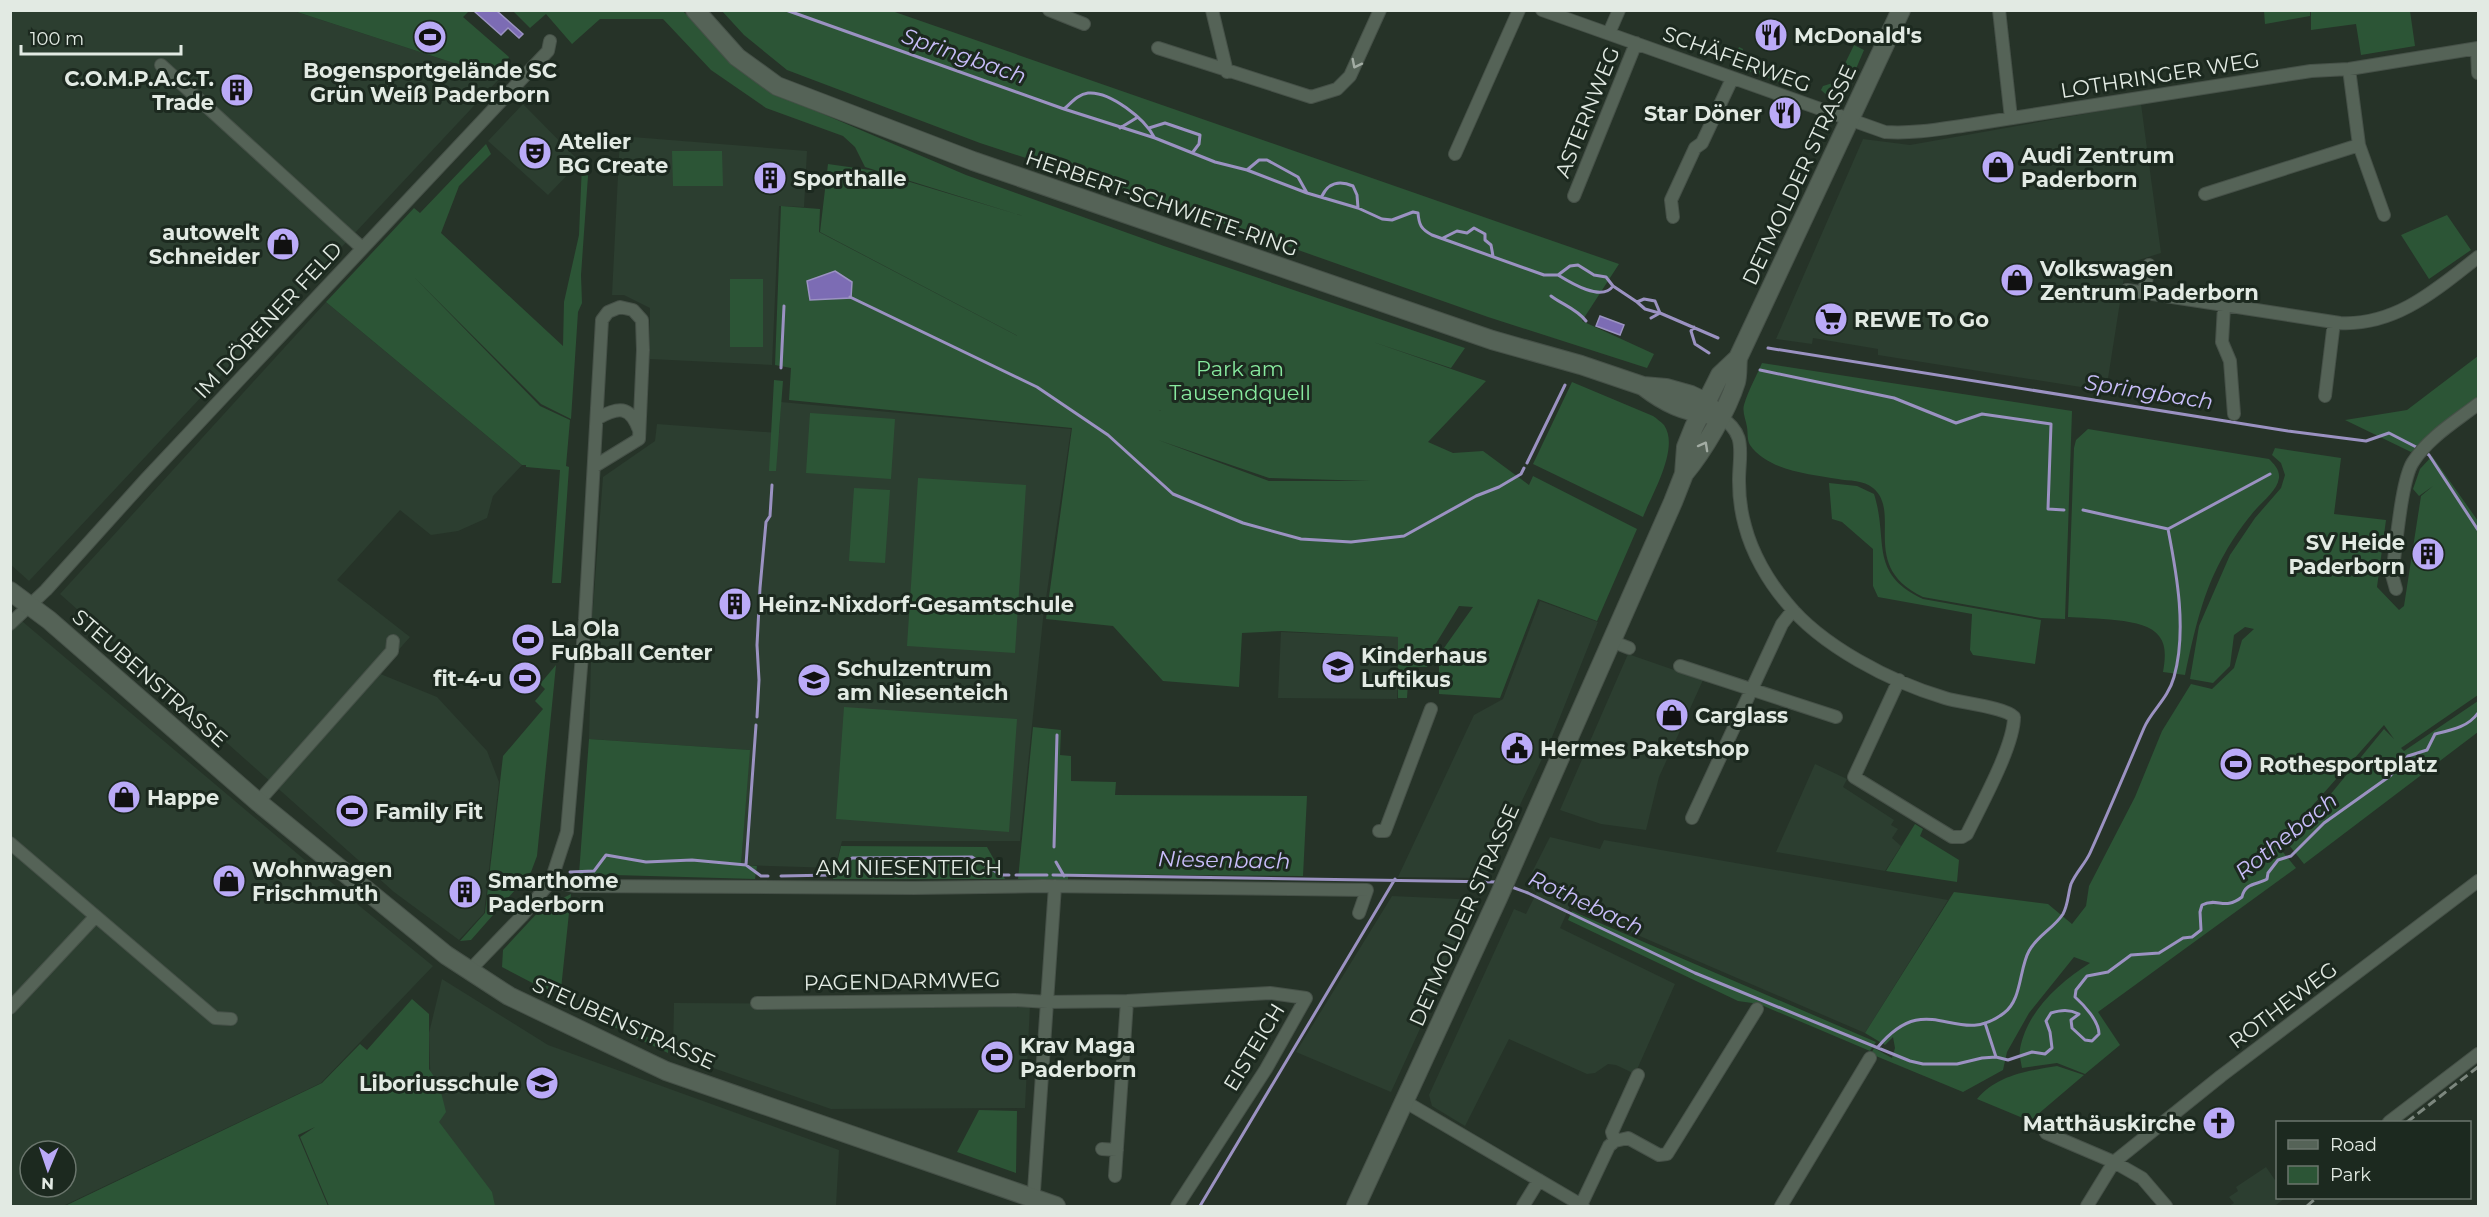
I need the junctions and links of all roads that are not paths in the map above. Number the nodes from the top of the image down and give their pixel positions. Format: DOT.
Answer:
graph roads {
  1 [pos="695,10"];
  2 [pos="1212,10"];
  3 [pos="1380,10"];
  4 [pos="1519,10"];
  5 [pos="1542,10"];
  6 [pos="1619,10"];
  7 [pos="1901,10"];
  8 [pos="1999,10"];
  9 [pos="1048,11"];
  10 [pos="1084,24"];
  11 [pos="1609,33"];
  12 [pos="550,40"];
  13 [pos="1636,43"];
  14 [pos="1158,48"];
  15 [pos="2478,48"];
  16 [pos="161,64"];
  17 [pos="2349,69"];
  18 [pos="1227,72"];
  19 [pos="2478,73"];
  20 [pos="1732,80"];
  21 [pos="2011,118"];
  22 [pos="1851,120"];
  23 [pos="2359,144"];
  24 [pos="1455,154"];
  25 [pos="2205,194"];
  26 [pos="1574,196"];
  27 [pos="2384,215"];
  28 [pos="1673,217"];
  29 [pos="362,248"];
  30 [pos="2478,257"];
  31 [pos="2149,265"];
  32 [pos="2127,290"];
  33 [pos="2144,293"];
  34 [pos="2224,306"];
  35 [pos="2334,322"];
  36 [pos="1738,358"];
  37 [pos="1643,386"];
  38 [pos="2325,396"];
  39 [pos="1663,402"];
  40 [pos="2478,404"];
  41 [pos="1703,408"];
  42 [pos="2234,414"];
  43 [pos="1719,416"];
  44 [pos="597,418"];
  45 [pos="640,431"];
  46 [pos="1686,447"];
  47 [pos="595,466"];
  48 [pos="1684,474"];
  49 [pos="2396,589"];
  50 [pos="10,591"];
  51 [pos="30,605"];
  52 [pos="1793,610"];
  53 [pos="10,624"];
  54 [pos="393,641"];
  55 [pos="1611,641"];
  56 [pos="1629,648"];
  57 [pos="1680,666"];
  58 [pos="1899,680"];
  59 [pos="1752,689"];
  60 [pos="1431,709"];
  61 [pos="1836,717"];
  62 [pos="258,802"];
  63 [pos="1692,818"];
  64 [pos="1378,831"];
  65 [pos="10,843"];
  66 [pos="551,881"];
  67 [pos="2478,881"];
  68 [pos="1055,886"];
  69 [pos="1359,913"];
  70 [pos="94,917"];
  71 [pos="468,972"];
  72 [pos="1127,1001"];
  73 [pos="757,1002"];
  74 [pos="1048,1002"];
  75 [pos="10,1008"];
  76 [pos="1757,1010"];
  77 [pos="231,1019"];
  78 [pos="2478,1054"];
  79 [pos="1870,1058"];
  80 [pos="1638,1075"];
  81 [pos="1404,1101"];
  82 [pos="2390,1121"];
  83 [pos="2046,1133"];
  84 [pos="1615,1141"];
  85 [pos="1102,1149"];
  86 [pos="1117,1150"];
  87 [pos="2114,1162"];
  88 [pos="1115,1176"];
  89 [pos="1539,1180"];
  90 [pos="1034,1203"];
  91 [pos="1056,1206"];
  92 [pos="1177,1206"];
  93 [pos="1356,1206"];
  94 [pos="1523,1206"];
  95 [pos="1582,1206"];
  96 [pos="1781,1206"];
  97 [pos="2088,1206"];
  98 [pos="2166,1206"];
  1 -- 37 [label="main road, HERBERT-SCHWIETE-RING"];
  2 -- 18 [label="street"];
  3 -- 18 [label="street, one-way"];
  4 -- 24 [label="street"];
  5 -- 11 [label="street, SCHÄFERWEG"];
  6 -- 11 [label="street"];
  7 -- 22 [label="main road, DETMOLDER STRASSE"];
  8 -- 21 [label="street"];
  9 -- 10 [label="street"];
  11 -- 13 [label="street, SCHÄFERWEG"];
  12 -- 29 [label="street, IM DÖRENER FELD"];
  13 -- 20 [label="street, SCHÄFERWEG"];
  13 -- 26 [label="street, ASTERNWEG"];
  14 -- 18 [label="street"];
  15 -- 17 [label="street, LOTHRINGER WEG"];
  15 -- 19 [label="street, LOTHRINGER WEG"];
  16 -- 29 [label="street"];
  17 -- 21 [label="street, LOTHRINGER WEG"];
  17 -- 23 [label="street"];
  20 -- 22 [label="street, SCHÄFERWEG"];
  20 -- 28 [label="street"];
  21 -- 22 [label="street, LOTHRINGER WEG"];
  22 -- 36 [label="main road, DETMOLDER STRASSE"];
  23 -- 25 [label="street"];
  23 -- 27 [label="street"];
  29 -- 51 [label="street, IM DÖRENER FELD"];
  30 -- 35 [label="street"];
  31 -- 33 [label="street"];
  32 -- 33 [label="street"];
  33 -- 34 [label="street"];
  34 -- 35 [label="street"];
  34 -- 42 [label="street"];
  35 -- 38 [label="street"];
  36 -- 41 [label="main road, DETMOLDER STRASSE"];
  36 -- 43 [label="main road, DETMOLDER STRASSE"];
  37 -- 39 [label="main road, HERBERT-SCHWIETE-RING"];
  37 -- 41 [label="main road, HERBERT-SCHWIETE-RING"];
  39 -- 41 [label="main road, HERBERT-SCHWIETE-RING"];
  39 -- 46 [label="main road"];
  40 -- 49 [label="street"];
  41 -- 43 [label="main road, HERBERT-SCHWIETE-RING"];
  41 -- 46 [label="main road, DETMOLDER STRASSE"];
  48 -- 43 [label="main road, DETMOLDER STRASSE, one-way"];
  43 -- 52 [label="street"];
  44 -- 45 [label="street"];
  44 -- 45 [label="street"];
  44 -- 47 [label="street"];
  45 -- 47 [label="street"];
  46 -- 48 [label="main road, DETMOLDER STRASSE"];
  47 -- 66 [label="street"];
  48 -- 55 [label="main road, DETMOLDER STRASSE"];
  50 -- 51 [label="main road, STEUBENSTRASSE"];
  51 -- 53 [label="street, IM DÖRENER FELD"];
  51 -- 62 [label="main road, STEUBENSTRASSE"];
  52 -- 58 [label="street"];
  52 -- 59 [label="street"];
  54 -- 62 [label="street"];
  55 -- 56 [label="street"];
  55 -- 81 [label="main road, DETMOLDER STRASSE"];
  57 -- 59 [label="street"];
  58 -- 58 [label="street"];
  59 -- 61 [label="street"];
  59 -- 63 [label="street"];
  60 -- 64 [label="street"];
  62 -- 71 [label="main road, STEUBENSTRASSE"];
  65 -- 70 [label="street"];
  66 -- 68 [label="street, AM NIESENTEICH"];
  66 -- 71 [label="street"];
  67 -- 87 [label="street, ROTHEWEG"];
  68 -- 69 [label="street, AM NIESENTEICH"];
  68 -- 74 [label="street"];
  70 -- 75 [label="street"];
  70 -- 77 [label="street"];
  71 -- 90 [label="main road, STEUBENSTRASSE"];
  72 -- 74 [label="street, EISTEICH"];
  72 -- 86 [label="street"];
  72 -- 92 [label="street, EISTEICH"];
  73 -- 74 [label="street, PAGENDARMWEG"];
  74 -- 90 [label="street"];
  76 -- 84 [label="street"];
  78 -- 82 [label="street"];
  79 -- 96 [label="street"];
  80 -- 84 [label="street"];
  81 -- 89 [label="street"];
  81 -- 93 [label="main road, DETMOLDER STRASSE"];
  83 -- 87 [label="street"];
  84 -- 95 [label="street"];
  85 -- 86 [label="street"];
  86 -- 88 [label="street"];
  87 -- 97 [label="street, ROTHEWEG"];
  87 -- 98 [label="street"];
  89 -- 94 [label="street"];
  89 -- 95 [label="street"];
  90 -- 91 [label="main road, STEUBENSTRASSE"];
}
